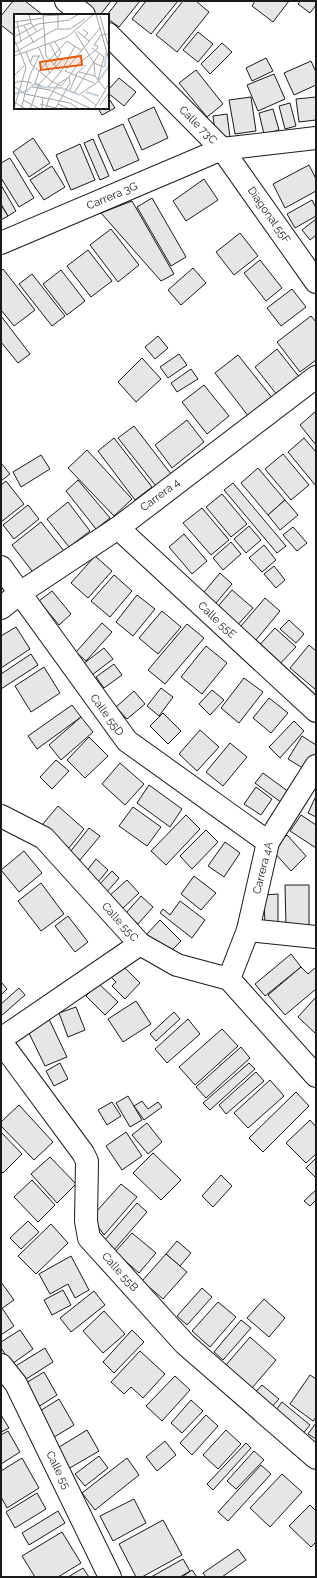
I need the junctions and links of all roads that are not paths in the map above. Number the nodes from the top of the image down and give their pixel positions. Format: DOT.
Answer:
graph roads {
  1 [pos="66,1"];
  2 [pos="83,14"];
  3 [pos="109,35"];
  4 [pos="316,138"];
  5 [pos="222,149"];
  6 [pos="1,243"];
  7 [pos="316,282"];
  8 [pos="316,377"];
  9 [pos="118,528"];
  10 [pos="1,567"];
  11 [pos="20,593"];
  12 [pos="1,608"];
  13 [pos="316,711"];
  14 [pos="316,766"];
  15 [pos="1,816"];
  16 [pos="268,842"];
  17 [pos="248,930"];
  18 [pos="316,937"];
  19 [pos="140,944"];
  20 [pos="229,979"];
  21 [pos="1,1040"];
  22 [pos="316,1076"];
  23 [pos="1,1365"];
  24 [pos="316,1458"];
  25 [pos="110,1577"];
  1 -- 2 [label="street"];
  3 -- 5 [label="street, Calle 73C"];
  4 -- 5 [label="street, Calle 73C"];
  5 -- 6 [label="street, Carrera 3G"];
  5 -- 7 [label="street, Diagonal 55F"];
  8 -- 9 [label="street, Carrera 4"];
  9 -- 11 [label="street, Carrera 4"];
  9 -- 13 [label="street, Calle 55E"];
  10 -- 11 [label="street, Calle 55D"];
  11 -- 12 [label="street, Carrera 4"];
  11 -- 16 [label="street, Calle 55D"];
  14 -- 16 [label="street, Carrera 4A"];
  15 -- 19 [label="street, Calle 55C"];
  16 -- 17 [label="street, Carrera 4A"];
  17 -- 18 [label="street"];
  17 -- 20 [label="street, Carrera 4A"];
  19 -- 20 [label="street, Calle 55C"];
  19 -- 21 [label="street"];
  20 -- 22 [label="street"];
  21 -- 24 [label="street, Calle 55B"];
  23 -- 25 [label="street, Calle 55"];
}
